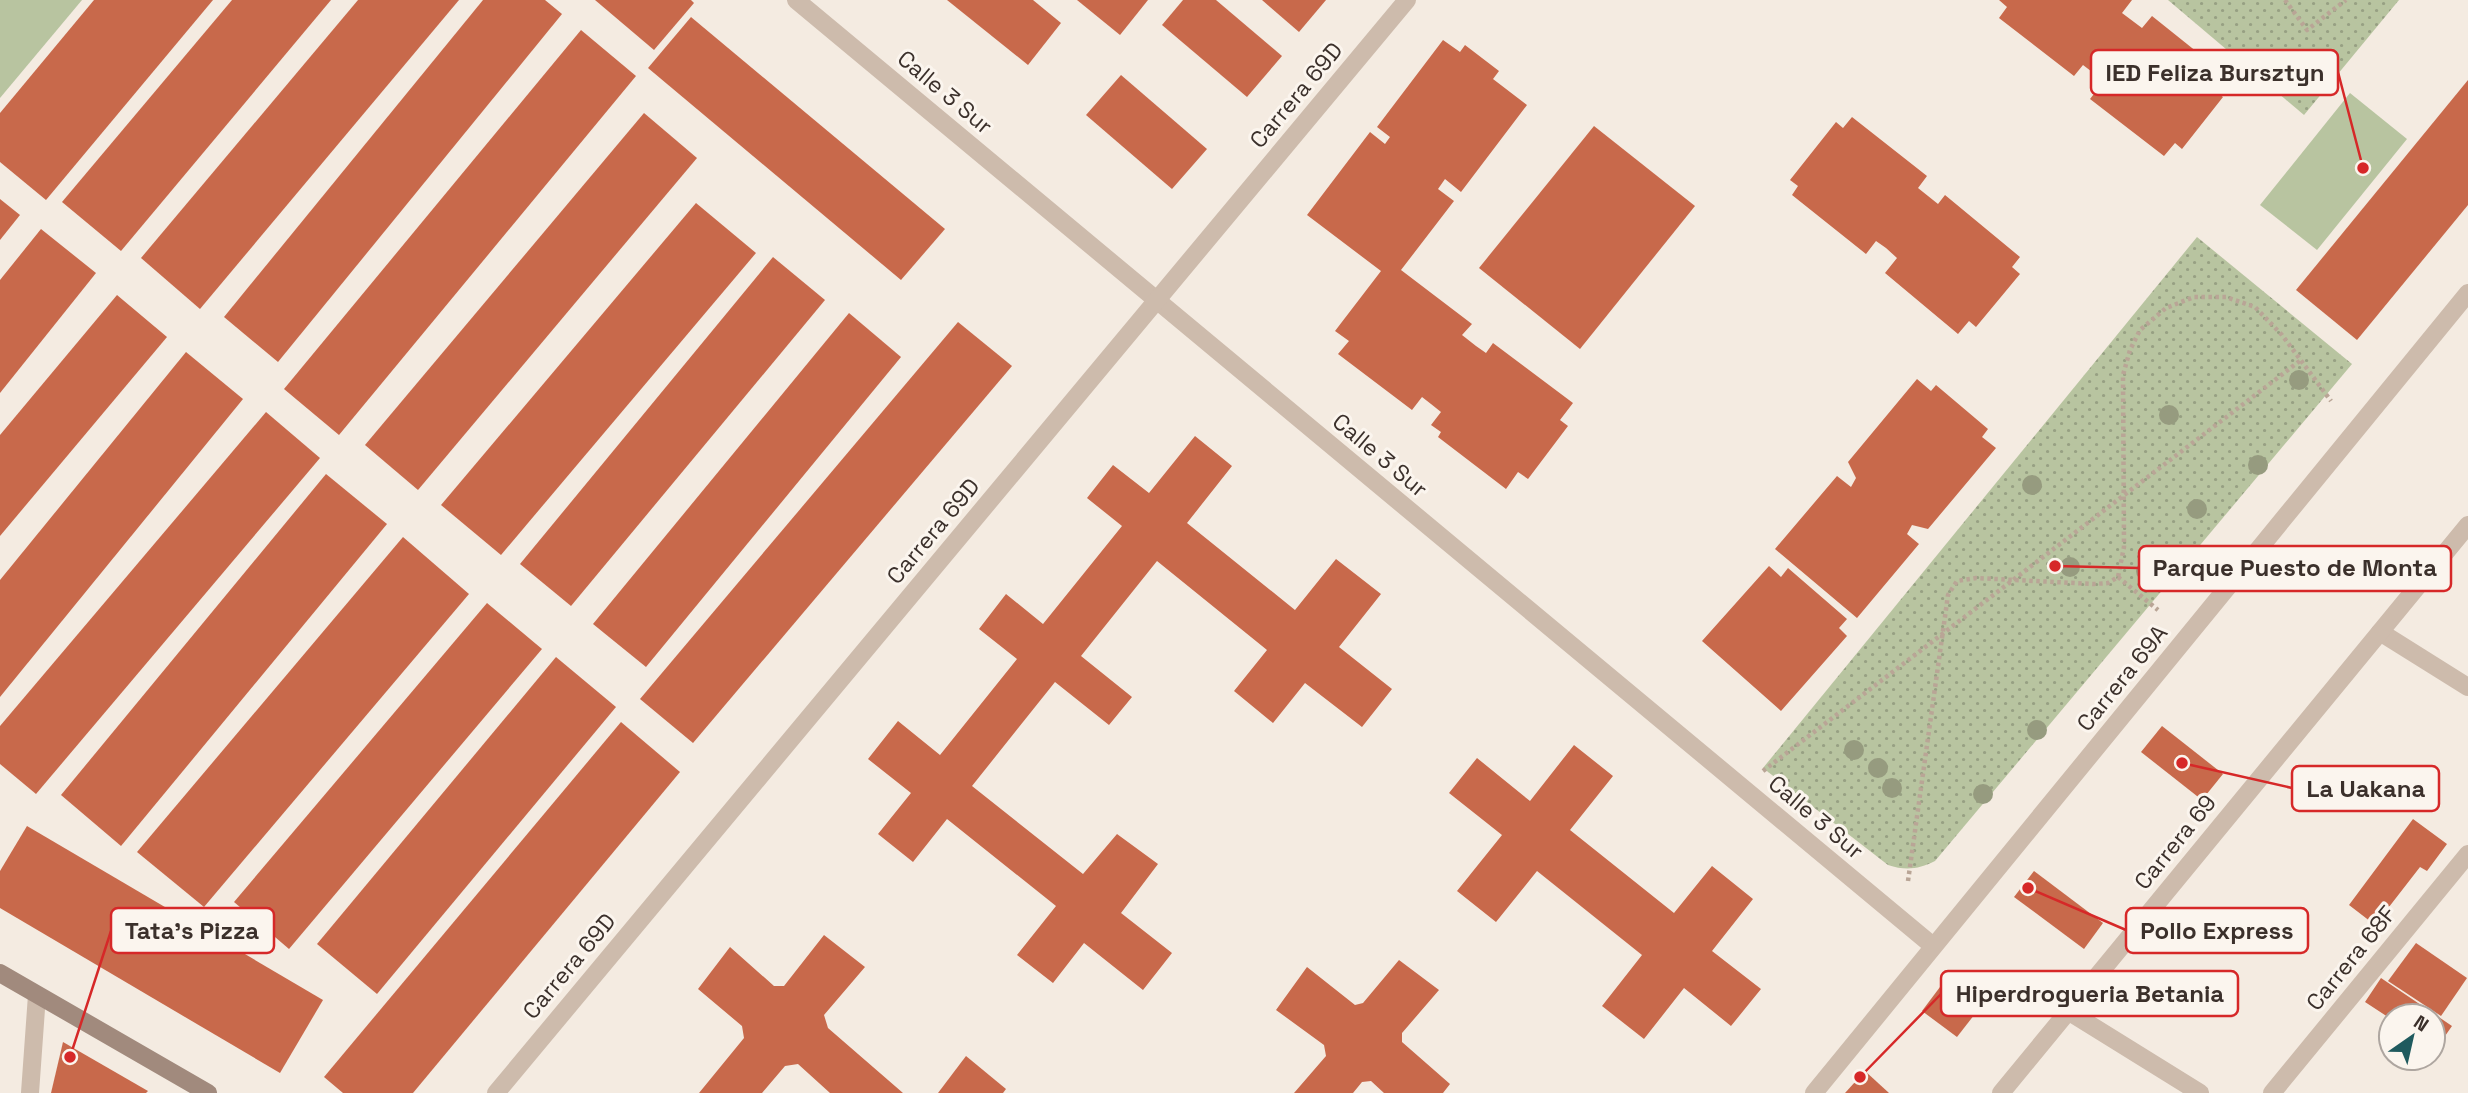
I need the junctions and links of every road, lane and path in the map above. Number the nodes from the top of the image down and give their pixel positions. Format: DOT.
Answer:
graph roads {
  1 [pos="796,0"];
  2 [pos="1407,0"];
  3 [pos="2285,0"];
  4 [pos="2346,0"];
  5 [pos="2468,293"];
  6 [pos="1156,300"];
  7 [pos="2301,360"];
  8 [pos="2331,401"];
  9 [pos="2123,496"];
  10 [pos="2468,525"];
  11 [pos="2118,576"];
  12 [pos="2013,580"];
  13 [pos="2158,610"];
  14 [pos="2380,632"];
  15 [pos="1943,634"];
  16 [pos="2468,687"];
  17 [pos="1760,773"];
  18 [pos="2468,854"];
  19 [pos="1908,881"];
  20 [pos="1933,946"];
  21 [pos="0,973"];
  22 [pos="37,995"];
  23 [pos="2068,1011"];
  24 [pos="30,1093"];
  25 [pos="208,1093"];
  26 [pos="496,1093"];
  27 [pos="1814,1093"];
  28 [pos="2001,1093"];
  29 [pos="2200,1093"];
  30 [pos="2272,1093"];
  1 -- 6 [label="street, Calle 3 Sur"];
  2 -- 6 [label="street, Carrera 69D"];
  3 -- 4 [label="path"];
  5 -- 20 [label="street, Carrera 69A"];
  6 -- 20 [label="street, Calle 3 Sur"];
  6 -- 26 [label="street, Carrera 69D"];
  7 -- 8 [label="path"];
  7 -- 9 [label="path"];
  7 -- 9 [label="path"];
  9 -- 11 [label="path"];
  9 -- 12 [label="path"];
  10 -- 14 [label="street, Carrera 69"];
  11 -- 12 [label="path"];
  11 -- 13 [label="path"];
  12 -- 15 [label="path"];
  12 -- 15 [label="path"];
  14 -- 16 [label="street"];
  14 -- 23 [label="street, Carrera 69"];
  15 -- 17 [label="path"];
  15 -- 19 [label="path"];
  18 -- 30 [label="street, Carrera 68F"];
  20 -- 27 [label="street, Carrera 69A"];
  21 -- 22 [label="street"];
  22 -- 24 [label="street"];
  22 -- 25 [label="street"];
  23 -- 28 [label="street, Carrera 69"];
  23 -- 29 [label="street"];
}
